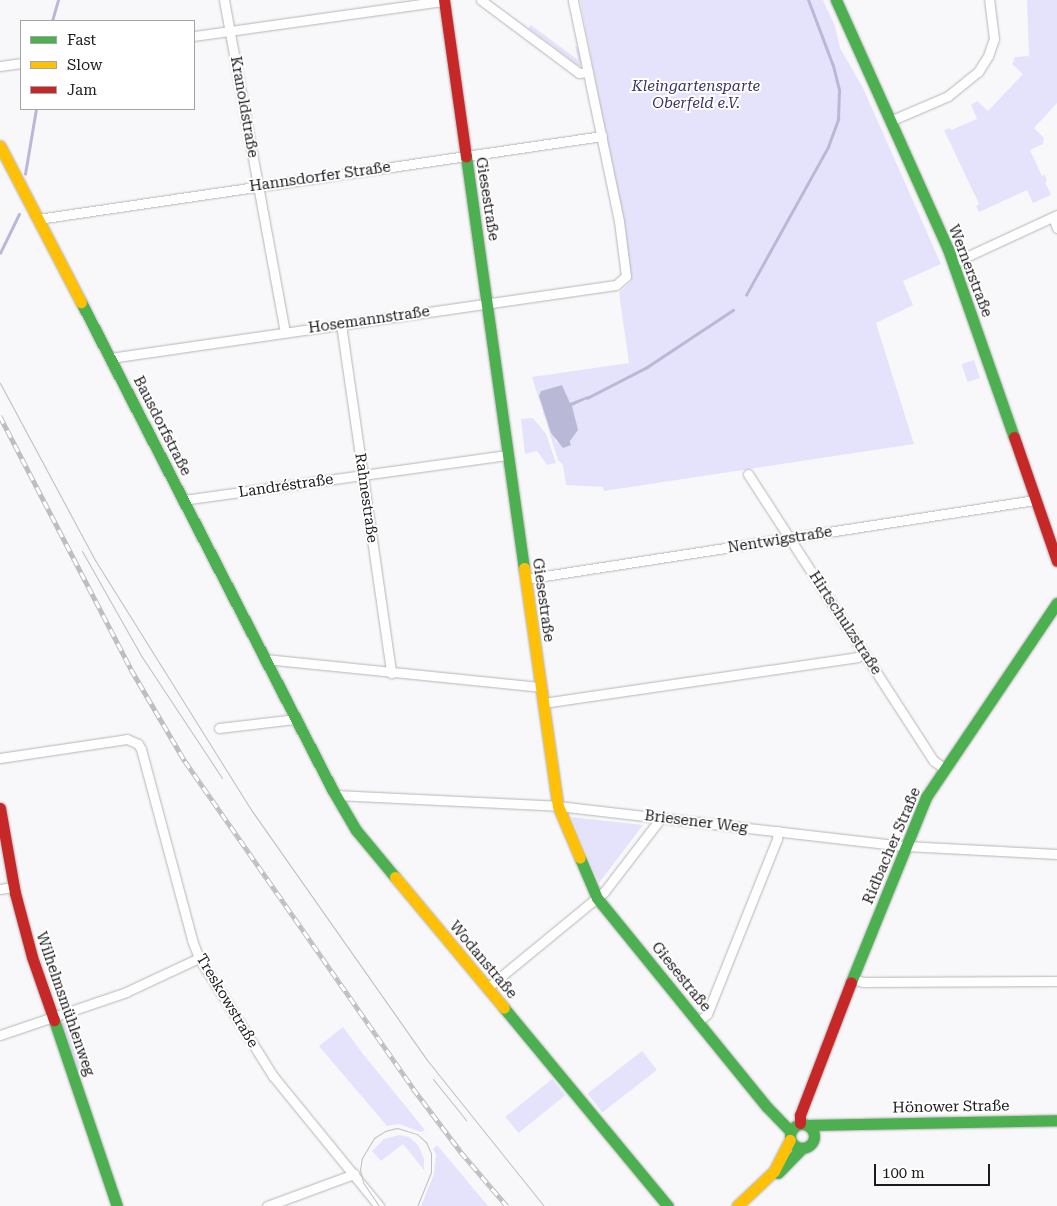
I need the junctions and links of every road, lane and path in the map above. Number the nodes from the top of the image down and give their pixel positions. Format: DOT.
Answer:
graph roads {
  1 [pos="224,0"];
  2 [pos="481,0"];
  3 [pos="573,0"];
  4 [pos="836,0"];
  5 [pos="990,0"];
  6 [pos="444,1"];
  7 [pos="230,30"];
  8 [pos="195,36"];
  9 [pos="20,63"];
  10 [pos="0,66"];
  11 [pos="588,72"];
  12 [pos="890,121"];
  13 [pos="602,136"];
  14 [pos="0,146"];
  15 [pos="466,156"];
  16 [pos="259,186"];
  17 [pos="1055,216"];
  18 [pos="38,219"];
  19 [pos="1057,228"];
  20 [pos="953,263"];
  21 [pos="487,302"];
  22 [pos="341,324"];
  23 [pos="286,332"];
  24 [pos="110,358"];
  25 [pos="508,455"];
  26 [pos="748,474"];
  27 [pos="363,475"];
  28 [pos="183,500"];
  29 [pos="1035,500"];
  30 [pos="790,538"];
  31 [pos="1057,561"];
  32 [pos="525,578"];
  33 [pos="1057,603"];
  34 [pos="864,653"];
  35 [pos="265,659"];
  36 [pos="391,673"];
  37 [pos="540,687"];
  38 [pos="543,703"];
  39 [pos="296,719"];
  40 [pos="219,728"];
  41 [pos="0,758"];
  42 [pos="945,769"];
  43 [pos="336,795"];
  44 [pos="558,806"];
  45 [pos="0,808"];
  46 [pos="658,818"];
  47 [pos="778,832"];
  48 [pos="906,846"];
  49 [pos="1057,854"];
  50 [pos="14,887"];
  51 [pos="0,889"];
  52 [pos="597,898"];
  53 [pos="199,958"];
  54 [pos="853,979"];
  55 [pos="1057,981"];
  56 [pos="487,988"];
  57 [pos="53,1019"];
  58 [pos="698,1022"];
  59 [pos="0,1035"];
  60 [pos="1057,1120"];
  61 [pos="804,1124"];
  62 [pos="845,1124"];
  63 [pos="790,1135"];
  64 [pos="807,1146"];
  65 [pos="354,1174"];
  66 [pos="763,1183"];
  67 [pos="118,1206"];
  68 [pos="267,1206"];
  69 [pos="379,1206"];
  70 [pos="668,1206"];
  71 [pos="737,1206"];
  1 -- 7 [label="street, Kranoldstraße"];
  2 -- 11 [label="street"];
  3 -- 11 [label="street"];
  4 -- 12 [label="street, Wernerstraße"];
  5 -- 12 [label="street"];
  6 -- 7 [label="street"];
  6 -- 15 [label="street, Giesestraße"];
  7 -- 8 [label="street"];
  7 -- 16 [label="street, Kranoldstraße"];
  9 -- 10 [label="street"];
  11 -- 13 [label="street"];
  12 -- 20 [label="street, Wernerstraße"];
  13 -- 15 [label="street, Hannsdorfer Straße"];
  13 -- 21 [label="street, Hosemannstraße"];
  14 -- 18 [label="street, Bausdorfstraße"];
  15 -- 16 [label="street, Hannsdorfer Straße"];
  15 -- 21 [label="street, Giesestraße"];
  16 -- 18 [label="street, Hannsdorfer Straße"];
  16 -- 23 [label="street, Kranoldstraße"];
  17 -- 19 [label="street"];
  17 -- 20 [label="street"];
  18 -- 24 [label="street, Bausdorfstraße"];
  20 -- 29 [label="street, Wernerstraße"];
  21 -- 22 [label="street, Hosemannstraße"];
  21 -- 25 [label="street, Giesestraße"];
  22 -- 23 [label="street, Hosemannstraße"];
  22 -- 27 [label="street, Rahnestraße"];
  23 -- 24 [label="street, Hosemannstraße"];
  24 -- 28 [label="street, Bausdorfstraße"];
  25 -- 27 [label="street, Landréstraße"];
  25 -- 32 [label="street, Giesestraße"];
  26 -- 30 [label="street, Hirtschulzstraße"];
  27 -- 28 [label="street, Landréstraße"];
  27 -- 36 [label="street, Rahnestraße"];
  28 -- 35 [label="street, Bausdorfstraße"];
  29 -- 30 [label="street, Nentwigstraße"];
  29 -- 31 [label="street, Wernerstraße"];
  30 -- 32 [label="street, Nentwigstraße"];
  30 -- 34 [label="street, Hirtschulzstraße"];
  32 -- 37 [label="street, Giesestraße"];
  33 -- 42 [label="street, Ridbacher Straße"];
  34 -- 38 [label="street"];
  34 -- 42 [label="street, Hirtschulzstraße"];
  35 -- 36 [label="street"];
  35 -- 39 [label="street, Bausdorfstraße"];
  36 -- 37 [label="street"];
  37 -- 38 [label="street, Giesestraße"];
  38 -- 44 [label="street, Giesestraße"];
  39 -- 40 [label="street"];
  39 -- 43 [label="street, Wodanstraße"];
  41 -- 53 [label="street, Treskowstraße"];
  42 -- 48 [label="street, Ridbacher Straße"];
  43 -- 44 [label="street, Briesener Weg"];
  43 -- 56 [label="street, Wodanstraße"];
  44 -- 46 [label="street, Briesener Weg"];
  44 -- 52 [label="street, Giesestraße"];
  45 -- 50 [label="street, Wilhelmsmühlenweg"];
  46 -- 47 [label="street, Briesener Weg"];
  46 -- 52 [label="street"];
  47 -- 48 [label="street, Briesener Weg"];
  47 -- 58 [label="street"];
  48 -- 49 [label="street, Briesener Weg"];
  48 -- 54 [label="street, Ridbacher Straße"];
  50 -- 51 [label="street"];
  50 -- 57 [label="street, Wilhelmsmühlenweg"];
  52 -- 56 [label="street"];
  52 -- 58 [label="street, Giesestraße"];
  53 -- 57 [label="street"];
  53 -- 65 [label="street, Treskowstraße"];
  54 -- 55 [label="street"];
  54 -- 61 [label="street, Ridbacher Straße"];
  56 -- 70 [label="street, Wodanstraße"];
  57 -- 59 [label="street"];
  57 -- 67 [label="street, Wilhelmsmühlenweg"];
  58 -- 63 [label="street, Giesestraße"];
  60 -- 62 [label="street, Hönower Straße"];
  61 -- 62 [label="street, Hönower Straße"];
  61 -- 63 [label="street"];
  61 -- 64 [label="street"];
  62 -- 64 [label="street, Hönower Straße"];
  63 -- 64 [label="street, Giesestraße"];
  63 -- 66 [label="street, Hönower Straße"];
  64 -- 66 [label="street, Hönower Straße"];
  65 -- 68 [label="street"];
  65 -- 69 [label="street, Treskowstraße"];
  66 -- 71 [label="street, Hönower Straße"];
}
